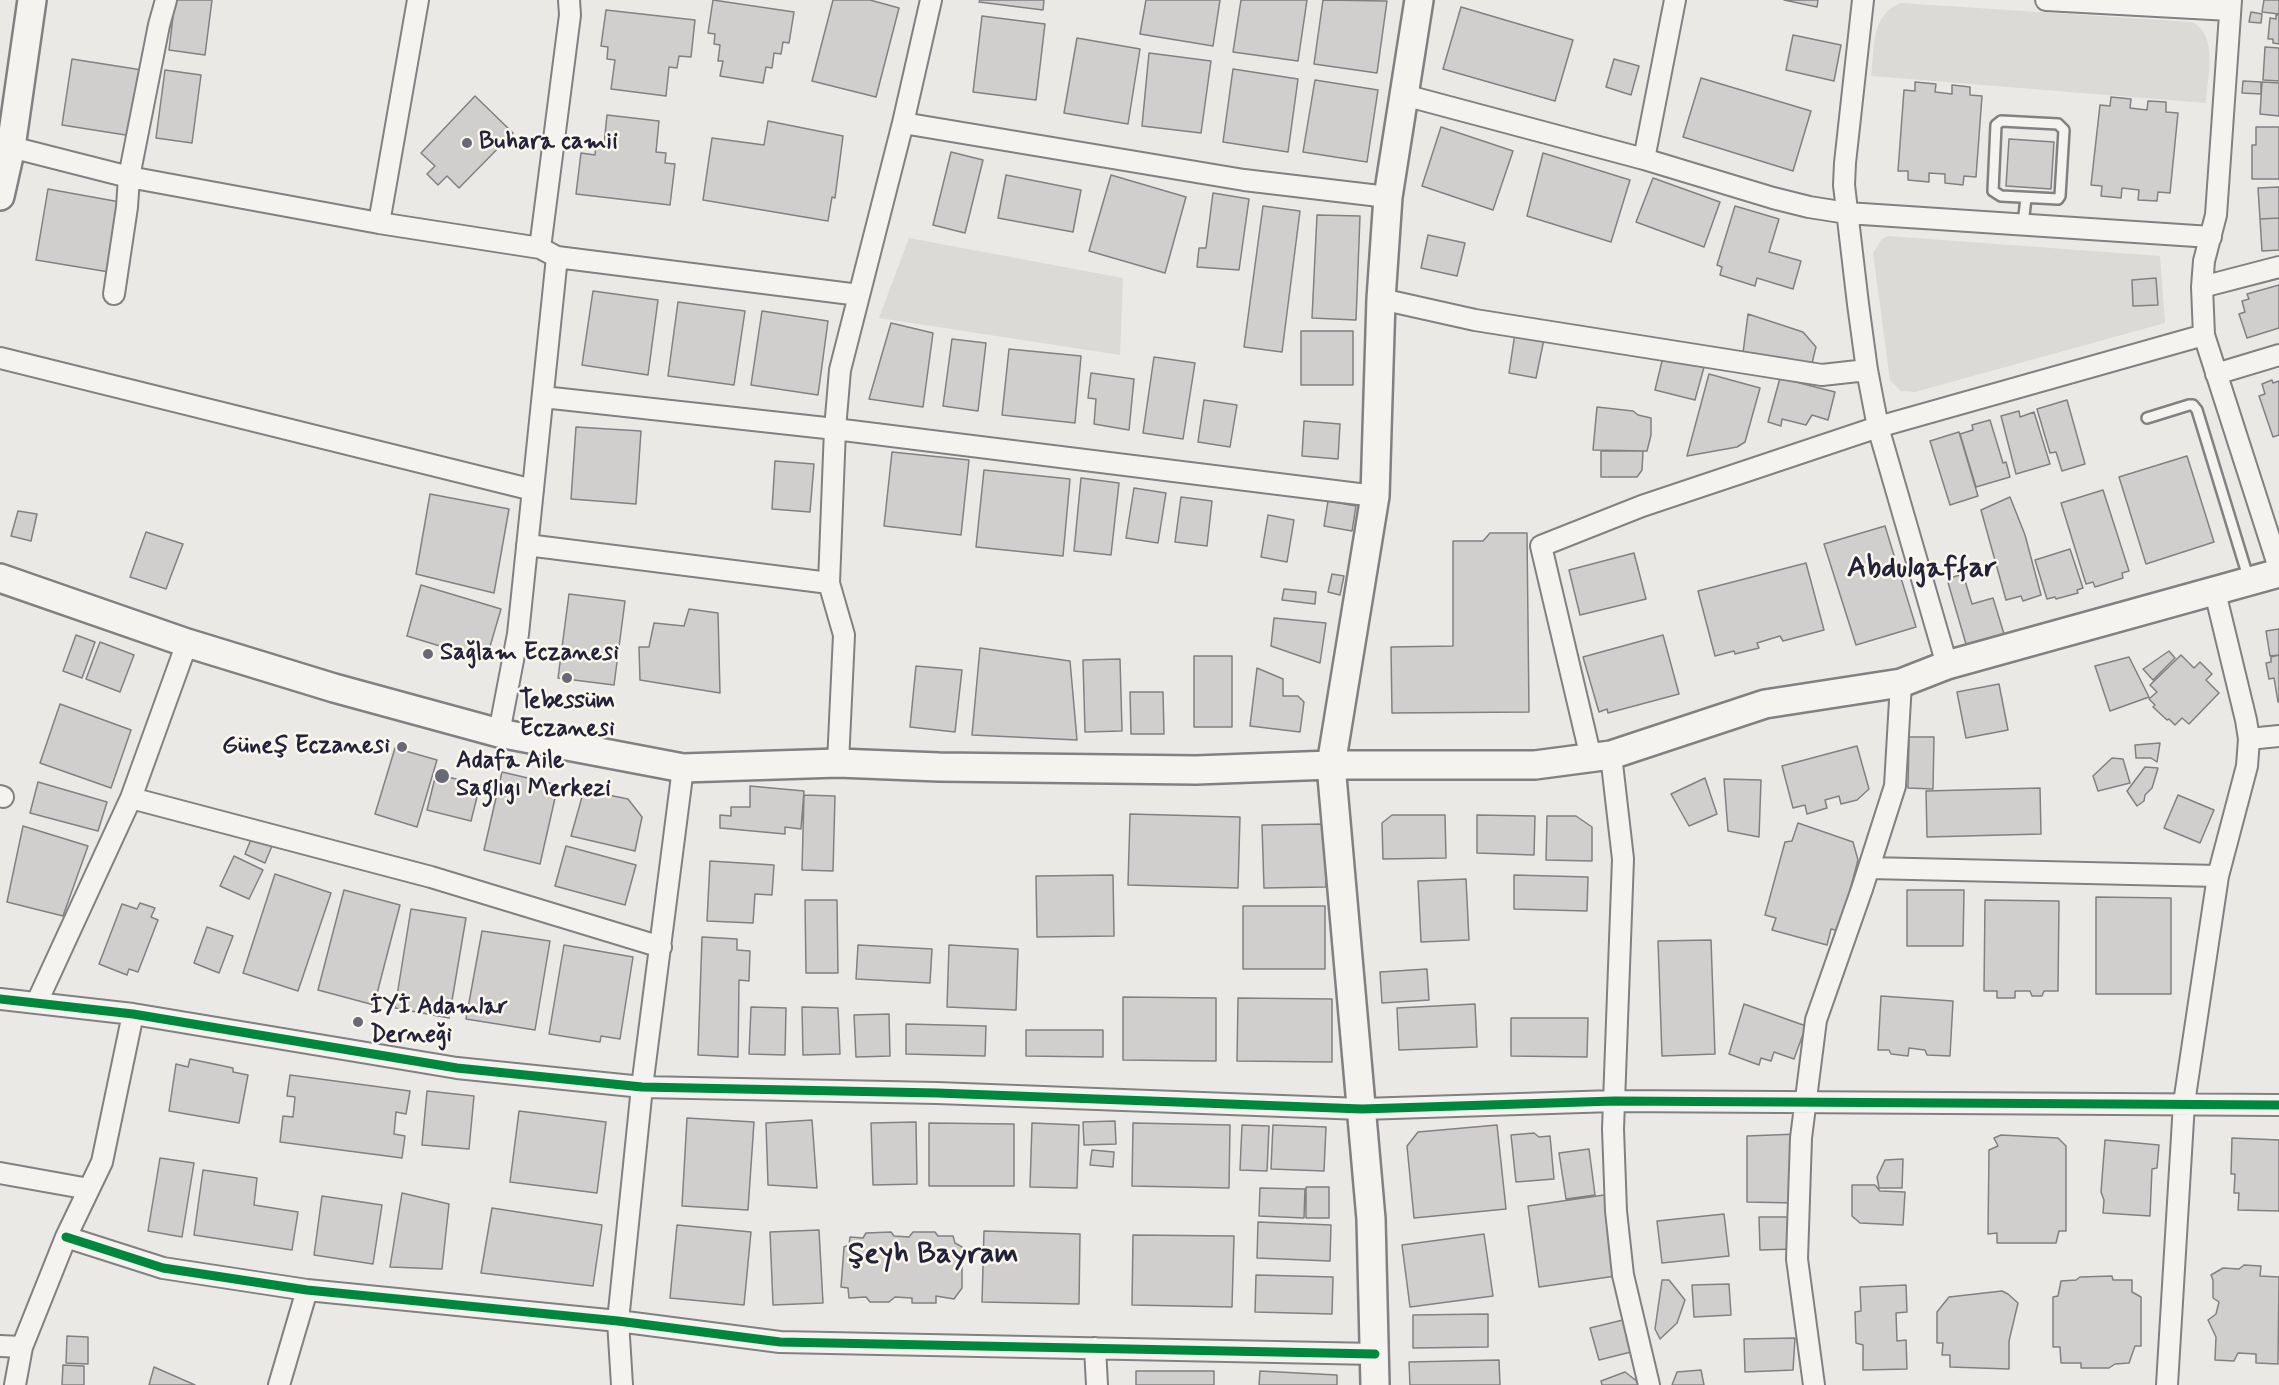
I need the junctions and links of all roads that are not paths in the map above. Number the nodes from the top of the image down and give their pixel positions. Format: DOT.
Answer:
graph roads {
  1 [pos="32,0"];
  2 [pos="166,0"];
  3 [pos="418,0"];
  4 [pos="569,0"];
  5 [pos="931,0"];
  6 [pos="1419,0"];
  7 [pos="1675,0"];
  8 [pos="1863,0"];
  9 [pos="2046,0"];
  10 [pos="2230,5"];
  11 [pos="1404,95"];
  12 [pos="903,123"];
  13 [pos="11,147"];
  14 [pos="1644,159"];
  15 [pos="129,177"];
  16 [pos="0,196"];
  17 [pos="1388,197"];
  18 [pos="2026,198"];
  19 [pos="1847,213"];
  20 [pos="379,223"];
  21 [pos="2023,224"];
  22 [pos="2211,237"];
  23 [pos="549,252"];
  24 [pos="2279,267"];
  25 [pos="2202,287"];
  26 [pos="114,294"];
  27 [pos="859,295"];
  28 [pos="1381,299"];
  29 [pos="2204,335"];
  30 [pos="2279,355"];
  31 [pos="0,358"];
  32 [pos="1867,370"];
  33 [pos="2216,374"];
  34 [pos="543,397"];
  35 [pos="2147,418"];
  36 [pos="1878,427"];
  37 [pos="835,429"];
  38 [pos="533,490"];
  39 [pos="1375,496"];
  40 [pos="527,544"];
  41 [pos="0,566"];
  42 [pos="2279,568"];
  43 [pos="2279,573"];
  44 [pos="0,578"];
  45 [pos="2249,582"];
  46 [pos="829,583"];
  47 [pos="27,588"];
  48 [pos="0,592"];
  49 [pos="2215,592"];
  50 [pos="187,643"];
  51 [pos="1947,665"];
  52 [pos="1901,683"];
  53 [pos="499,733"];
  54 [pos="2279,736"];
  55 [pos="2249,739"];
  56 [pos="1601,757"];
  57 [pos="838,763"];
  58 [pos="1331,765"];
  59 [pos="683,768"];
  60 [pos="131,798"];
  61 [pos="1869,868"];
  62 [pos="2218,876"];
  63 [pos="661,947"];
  64 [pos="0,999"];
  65 [pos="37,1002"];
  66 [pos="133,1014"];
  67 [pos="642,1087"];
  68 [pos="1614,1101"];
  69 [pos="1805,1103"];
  70 [pos="2184,1103"];
  71 [pos="2279,1105"];
  72 [pos="1362,1109"];
  73 [pos="0,1173"];
  74 [pos="89,1189"];
  75 [pos="66,1237"];
  76 [pos="307,1290"];
  77 [pos="618,1321"];
  78 [pos="0,1346"];
  79 [pos="22,1347"];
  80 [pos="1095,1348"];
  81 [pos="1374,1354"];
  82 [pos="15,1385"];
  83 [pos="279,1385"];
  84 [pos="622,1385"];
  85 [pos="1097,1385"];
  86 [pos="1375,1385"];
  87 [pos="1649,1385"];
  88 [pos="1814,1385"];
  89 [pos="2167,1385"];
  1 -- 13 [label="main road"];
  2 -- 15 [label="street"];
  3 -- 20 [label="street"];
  4 -- 23 [label="street"];
  5 -- 12 [label="street"];
  6 -- 11 [label="main road"];
  7 -- 14 [label="street"];
  8 -- 19 [label="street"];
  9 -- 10 [label="street"];
  10 -- 22 [label="street"];
  11 -- 14 [label="street"];
  11 -- 17 [label="main road"];
  12 -- 17 [label="street"];
  12 -- 27 [label="street"];
  13 -- 15 [label="street"];
  13 -- 16 [label="main road"];
  14 -- 19 [label="street"];
  15 -- 20 [label="street"];
  15 -- 26 [label="street"];
  17 -- 28 [label="main road"];
  18 -- 18 [label="lane"];
  18 -- 21 [label="lane"];
  19 -- 21 [label="street"];
  19 -- 32 [label="street"];
  20 -- 23 [label="street"];
  21 -- 22 [label="street"];
  22 -- 25 [label="street"];
  23 -- 27 [label="street"];
  23 -- 34 [label="street"];
  24 -- 25 [label="street"];
  25 -- 29 [label="street"];
  27 -- 37 [label="street"];
  28 -- 32 [label="street"];
  28 -- 39 [label="main road"];
  29 -- 33 [label="street"];
  29 -- 36 [label="street"];
  30 -- 33 [label="street"];
  31 -- 38 [label="street"];
  32 -- 36 [label="street"];
  33 -- 42 [label="street"];
  34 -- 37 [label="street"];
  34 -- 38 [label="street"];
  35 -- 45 [label="lane"];
  36 -- 51 [label="street"];
  36 -- 56 [label="street"];
  37 -- 39 [label="street"];
  37 -- 46 [label="street"];
  38 -- 40 [label="street"];
  39 -- 58 [label="main road"];
  40 -- 46 [label="street"];
  40 -- 53 [label="street"];
  41 -- 47 [label="main road"];
  43 -- 45 [label="main road"];
  44 -- 47 [label="main road"];
  45 -- 49 [label="main road"];
  46 -- 57 [label="street"];
  47 -- 48 [label="main road"];
  47 -- 50 [label="main road"];
  49 -- 51 [label="main road"];
  49 -- 55 [label="street"];
  50 -- 53 [label="main road"];
  50 -- 60 [label="street"];
  51 -- 52 [label="main road"];
  52 -- 56 [label="main road"];
  52 -- 61 [label="street"];
  53 -- 59 [label="main road"];
  54 -- 55 [label="street"];
  55 -- 62 [label="street"];
  56 -- 58 [label="main road"];
  56 -- 68 [label="street"];
  57 -- 58 [label="main road"];
  57 -- 59 [label="main road"];
  58 -- 72 [label="main road"];
  59 -- 63 [label="street"];
  60 -- 63 [label="street"];
  60 -- 65 [label="street"];
  61 -- 62 [label="street"];
  61 -- 69 [label="street"];
  62 -- 70 [label="street"];
  63 -- 67 [label="street"];
  64 -- 65 [label="street"];
  65 -- 66 [label="street"];
  66 -- 67 [label="street"];
  66 -- 74 [label="street"];
  67 -- 72 [label="street"];
  67 -- 77 [label="street"];
  68 -- 69 [label="street"];
  68 -- 72 [label="street"];
  68 -- 87 [label="street"];
  69 -- 70 [label="street"];
  69 -- 88 [label="street"];
  70 -- 71 [label="street"];
  70 -- 89 [label="street"];
  72 -- 81 [label="main road"];
  73 -- 74 [label="street"];
  74 -- 75 [label="street"];
  75 -- 76 [label="street"];
  75 -- 79 [label="street"];
  76 -- 77 [label="street"];
  76 -- 83 [label="street"];
  77 -- 80 [label="street"];
  77 -- 84 [label="street"];
  78 -- 79 [label="street"];
  79 -- 82 [label="street"];
  80 -- 81 [label="street"];
  80 -- 85 [label="street"];
  81 -- 86 [label="main road"];
}
